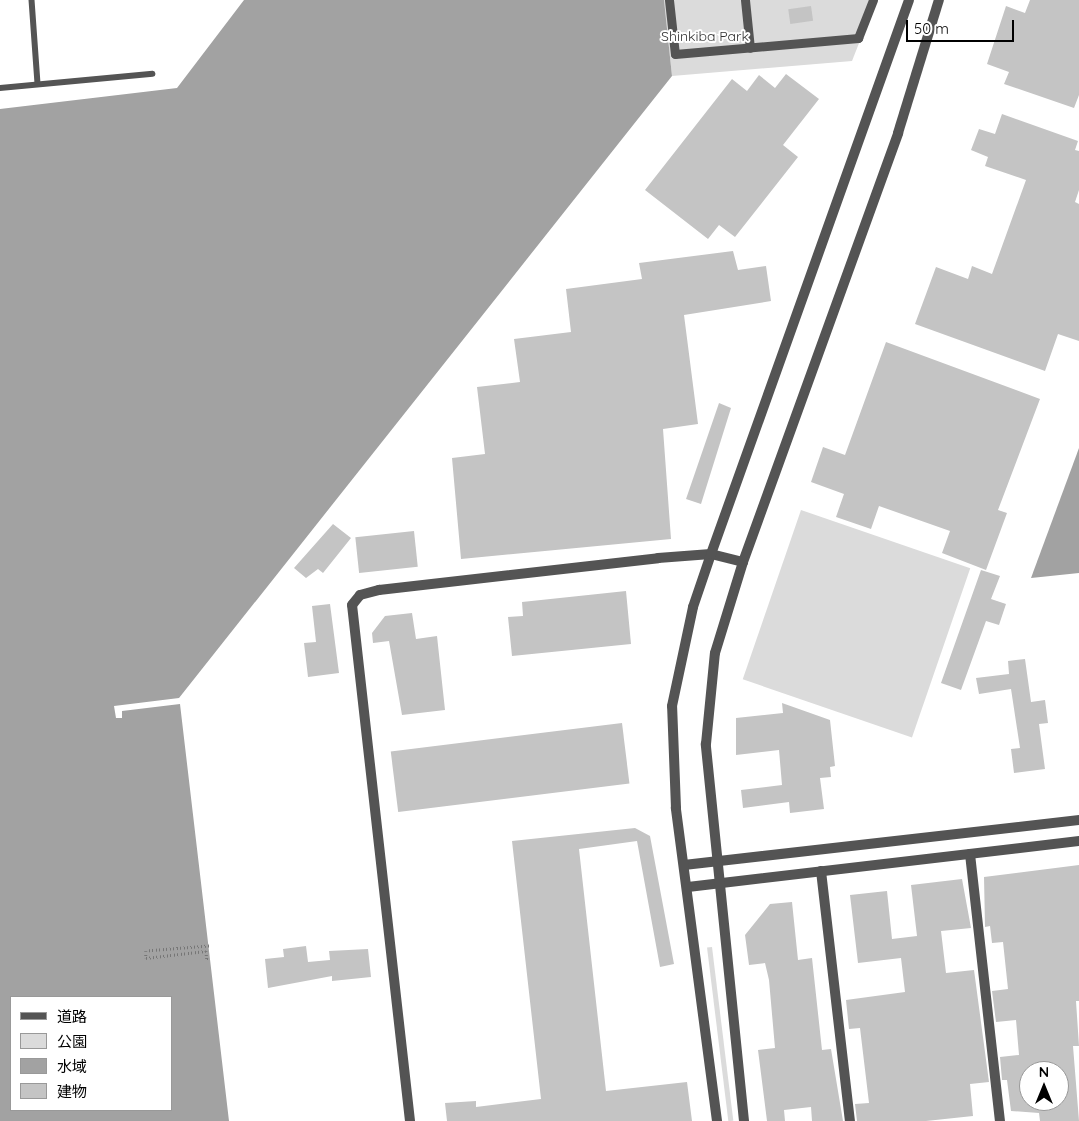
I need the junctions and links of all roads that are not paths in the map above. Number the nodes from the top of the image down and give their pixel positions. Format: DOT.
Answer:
graph roads {
  1 [pos="32,0"];
  2 [pos="669,0"];
  3 [pos="745,0"];
  4 [pos="873,0"];
  5 [pos="909,0"];
  6 [pos="938,0"];
  7 [pos="750,48"];
  8 [pos="152,74"];
  9 [pos="38,84"];
  10 [pos="0,88"];
  11 [pos="710,554"];
  12 [pos="743,562"];
  13 [pos="1079,820"];
  14 [pos="1079,841"];
  15 [pos="970,854"];
  16 [pos="716,862"];
  17 [pos="684,865"];
  18 [pos="822,871"];
  19 [pos="718,883"];
  20 [pos="688,887"];
  21 [pos="410,1121"];
  22 [pos="716,1121"];
  23 [pos="744,1121"];
  24 [pos="850,1121"];
  25 [pos="1000,1121"];
  1 -- 9 [label="lane"];
  2 -- 7 [label="street"];
  3 -- 7 [label="street"];
  4 -- 7 [label="street"];
  5 -- 11 [label="street"];
  6 -- 12 [label="street"];
  8 -- 9 [label="lane"];
  9 -- 10 [label="lane"];
  11 -- 12 [label="street"];
  11 -- 17 [label="street"];
  11 -- 21 [label="street"];
  12 -- 16 [label="street"];
  13 -- 16 [label="street"];
  14 -- 15 [label="street"];
  15 -- 18 [label="street"];
  15 -- 25 [label="street"];
  16 -- 17 [label="street"];
  16 -- 19 [label="street"];
  17 -- 20 [label="street"];
  18 -- 19 [label="street"];
  18 -- 24 [label="street"];
  19 -- 20 [label="street"];
  19 -- 23 [label="street"];
  20 -- 22 [label="street"];
}
